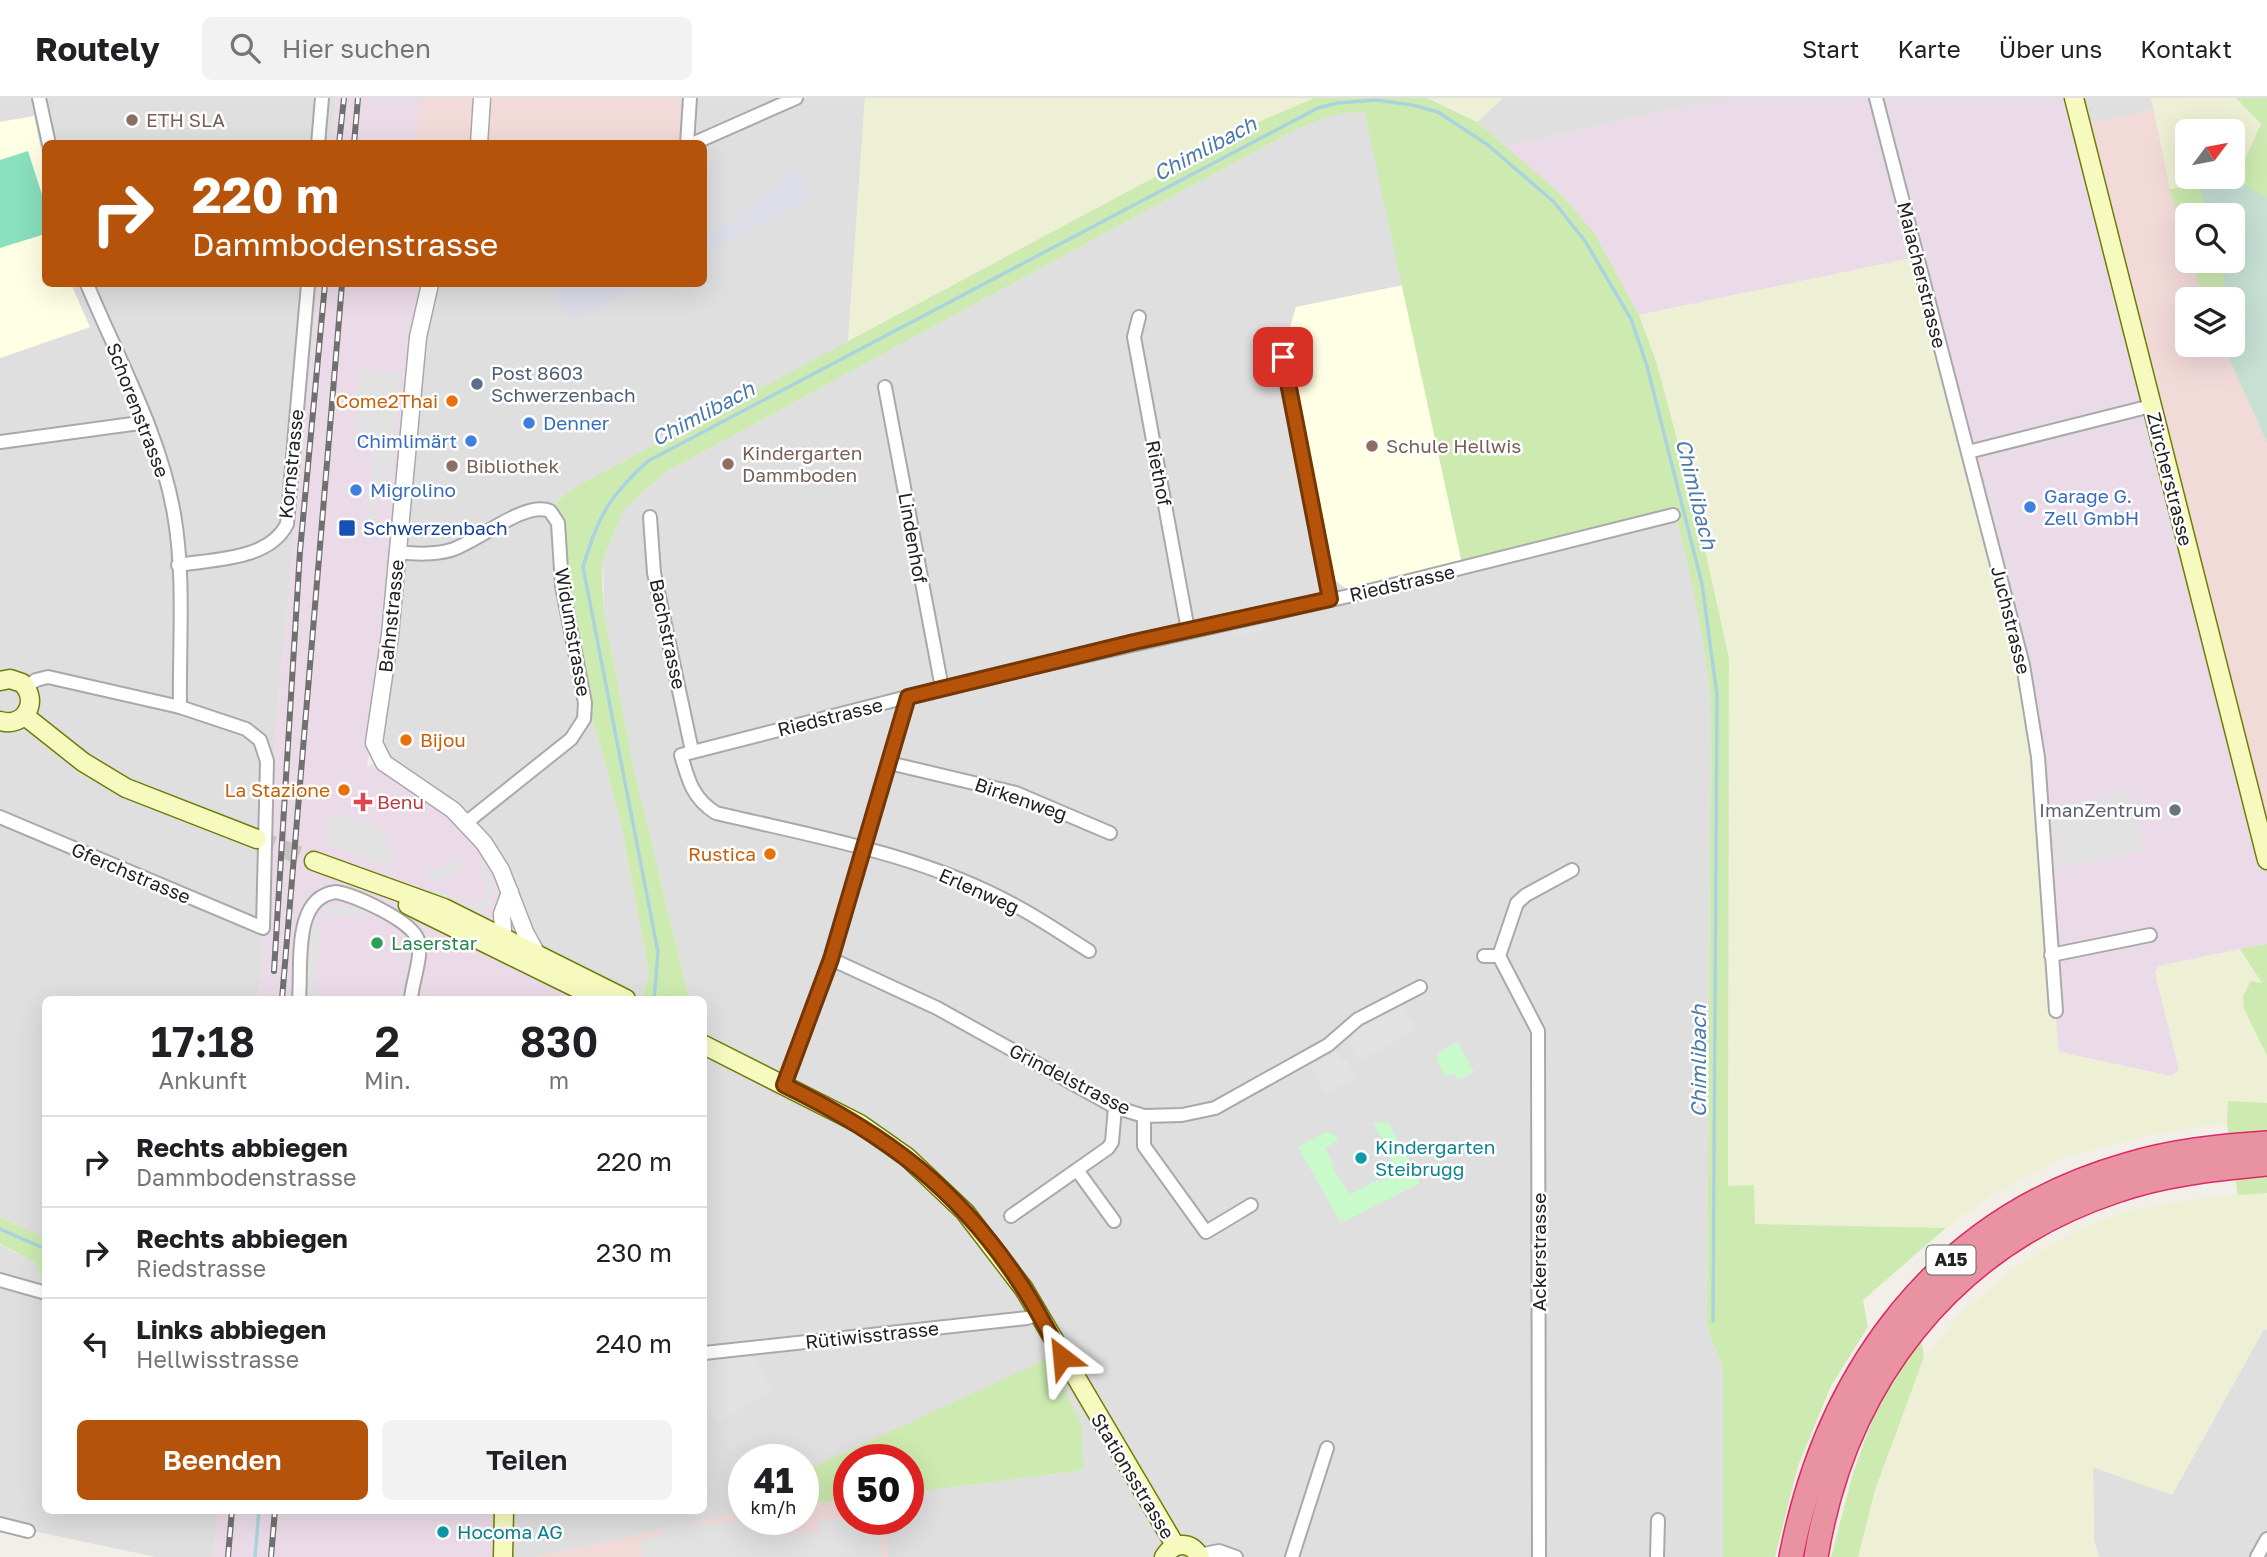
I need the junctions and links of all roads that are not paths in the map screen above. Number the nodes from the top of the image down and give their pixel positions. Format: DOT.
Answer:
graph roads {
  1 [pos="39,98"];
  2 [pos="322,98"];
  3 [pos="482,98"];
  4 [pos="690,98"];
  5 [pos="796,98"];
  6 [pos="1876,98"];
  7 [pos="2074,98"];
  8 [pos="48,140"];
  9 [pos="318,140"];
  10 [pos="479,140"];
  11 [pos="687,140"];
  12 [pos="701,140"];
  13 [pos="88,287"];
  14 [pos="307,287"];
  15 [pos="429,287"];
  16 [pos="1139,317"];
  17 [pos="1283,357"];
  18 [pos="885,387"];
  19 [pos="2151,406"];
  20 [pos="147,422"];
  21 [pos="0,442"];
  22 [pos="1968,452"];
  23 [pos="1673,515"];
  24 [pos="650,517"];
  25 [pos="397,552"];
  26 [pos="178,565"];
  27 [pos="1330,599"];
  28 [pos="1188,630"];
  29 [pos="0,681"];
  30 [pos="26,687"];
  31 [pos="942,688"];
  32 [pos="908,697"];
  33 [pos="180,708"];
  34 [pos="25,716"];
  35 [pos="0,721"];
  36 [pos="686,753"];
  37 [pos="889,763"];
  38 [pos="0,817"];
  39 [pos="467,822"];
  40 [pos="1110,833"];
  41 [pos="257,839"];
  42 [pos="862,847"];
  43 [pos="314,860"];
  44 [pos="2267,860"];
  45 [pos="1572,870"];
  46 [pos="378,886"];
  47 [pos="510,915"];
  48 [pos="468,920"];
  49 [pos="2150,935"];
  50 [pos="498,945"];
  51 [pos="1089,951"];
  52 [pos="537,954"];
  53 [pos="2051,955"];
  54 [pos="1484,956"];
  55 [pos="1499,956"];
  56 [pos="831,959"];
  57 [pos="1420,987"];
  58 [pos="299,996"];
  59 [pos="411,996"];
  60 [pos="592,996"];
  61 [pos="620,996"];
  62 [pos="2056,1012"];
  63 [pos="707,1046"];
  64 [pos="784,1085"];
  65 [pos="1115,1107"];
  66 [pos="1144,1116"];
  67 [pos="2267,1143"];
  68 [pos="2267,1164"];
  69 [pos="1077,1170"];
  70 [pos="1251,1205"];
  71 [pos="1012,1216"];
  72 [pos="1114,1221"];
  73 [pos="0,1280"];
  74 [pos="42,1292"];
  75 [pos="1039,1314"];
  76 [pos="707,1353"];
  77 [pos="1327,1448"];
  78 [pos="504,1514"];
  79 [pos="1658,1520"];
  80 [pos="0,1524"];
  81 [pos="28,1531"];
  82 [pos="2267,1539"];
  83 [pos="1170,1551"];
  84 [pos="1200,1556"];
  85 [pos="503,1557"];
  86 [pos="1236,1557"];
  87 [pos="1292,1557"];
  88 [pos="1539,1557"];
  89 [pos="1657,1557"];
  90 [pos="1791,1557"];
  91 [pos="1816,1557"];
  92 [pos="2258,1557"];
  1 -- 8 [label="street"];
  2 -- 9 [label="street"];
  3 -- 10 [label="street"];
  4 -- 11 [label="street"];
  5 -- 12 [label="street"];
  6 -- 22 [label="street, Maiacherstrasse"];
  7 -- 19 [label="main road, Zürcherstrasse"];
  13 -- 20 [label="street, Schorenstrasse"];
  14 -- 26 [label="street, Kornstrasse"];
  15 -- 25 [label="street, Bahnstrasse"];
  16 -- 28 [label="street, Riethof"];
  17 -- 27 [label="street"];
  18 -- 31 [label="street, Lindenhof"];
  19 -- 22 [label="street"];
  19 -- 44 [label="main road, Zürcherstrasse"];
  20 -- 21 [label="street"];
  20 -- 26 [label="street, Schorenstrasse"];
  22 -- 53 [label="street, Juchstrasse"];
  23 -- 27 [label="street, Riedstrasse"];
  24 -- 36 [label="street, Bachstrasse"];
  25 -- 39 [label="street, Bahnstrasse"];
  25 -- 39 [label="street, Widumstrasse"];
  26 -- 33 [label="street, Schorenstrasse"];
  27 -- 28 [label="street, Riedstrasse"];
  28 -- 31 [label="street, Riedstrasse"];
  29 -- 30 [label="main road"];
  30 -- 33 [label="street"];
  30 -- 34 [label="main road"];
  31 -- 32 [label="street, Riedstrasse"];
  32 -- 36 [label="street, Riedstrasse"];
  32 -- 37 [label="street"];
  33 -- 38 [label="street, Gferchstrasse"];
  34 -- 35 [label="main road"];
  34 -- 41 [label="main road"];
  36 -- 42 [label="street, Bachstrasse"];
  37 -- 40 [label="street, Birkenweg"];
  37 -- 42 [label="street"];
  39 -- 47 [label="street, Bahnstrasse"];
  42 -- 51 [label="street, Erlenweg"];
  42 -- 56 [label="street"];
  43 -- 46 [label="main road"];
  45 -- 55 [label="street"];
  46 -- 48 [label="main road"];
  46 -- 50 [label="main road"];
  47 -- 48 [label="street"];
  47 -- 50 [label="street"];
  47 -- 52 [label="street, Bahnstrasse"];
  48 -- 50 [label="main road"];
  49 -- 53 [label="street"];
  50 -- 52 [label="main road"];
  50 -- 60 [label="main road"];
  52 -- 61 [label="main road"];
  53 -- 62 [label="street, Juchstrasse"];
  54 -- 55 [label="street"];
  55 -- 88 [label="street, Ackerstrasse"];
  56 -- 64 [label="street"];
  56 -- 65 [label="street, Grindelstrasse"];
  57 -- 66 [label="street, Grindelstrasse"];
  58 -- 59 [label="street"];
  63 -- 64 [label="main road, Stationsstrasse"];
  64 -- 75 [label="main road, Stationsstrasse"];
  65 -- 66 [label="street, Grindelstrasse"];
  65 -- 69 [label="street"];
  66 -- 70 [label="street"];
  67 -- 90 [label="highway, A15"];
  68 -- 91 [label="highway, A15"];
  69 -- 71 [label="street"];
  69 -- 72 [label="street"];
  73 -- 74 [label="street"];
  75 -- 76 [label="street, Rütiwisstrasse"];
  75 -- 83 [label="main road, Stationsstrasse"];
  77 -- 87 [label="street"];
  78 -- 85 [label="main road"];
  79 -- 89 [label="street"];
  80 -- 81 [label="street"];
  82 -- 92 [label="street"];
  83 -- 84 [label="main road"];
  84 -- 86 [label="street"];
}
